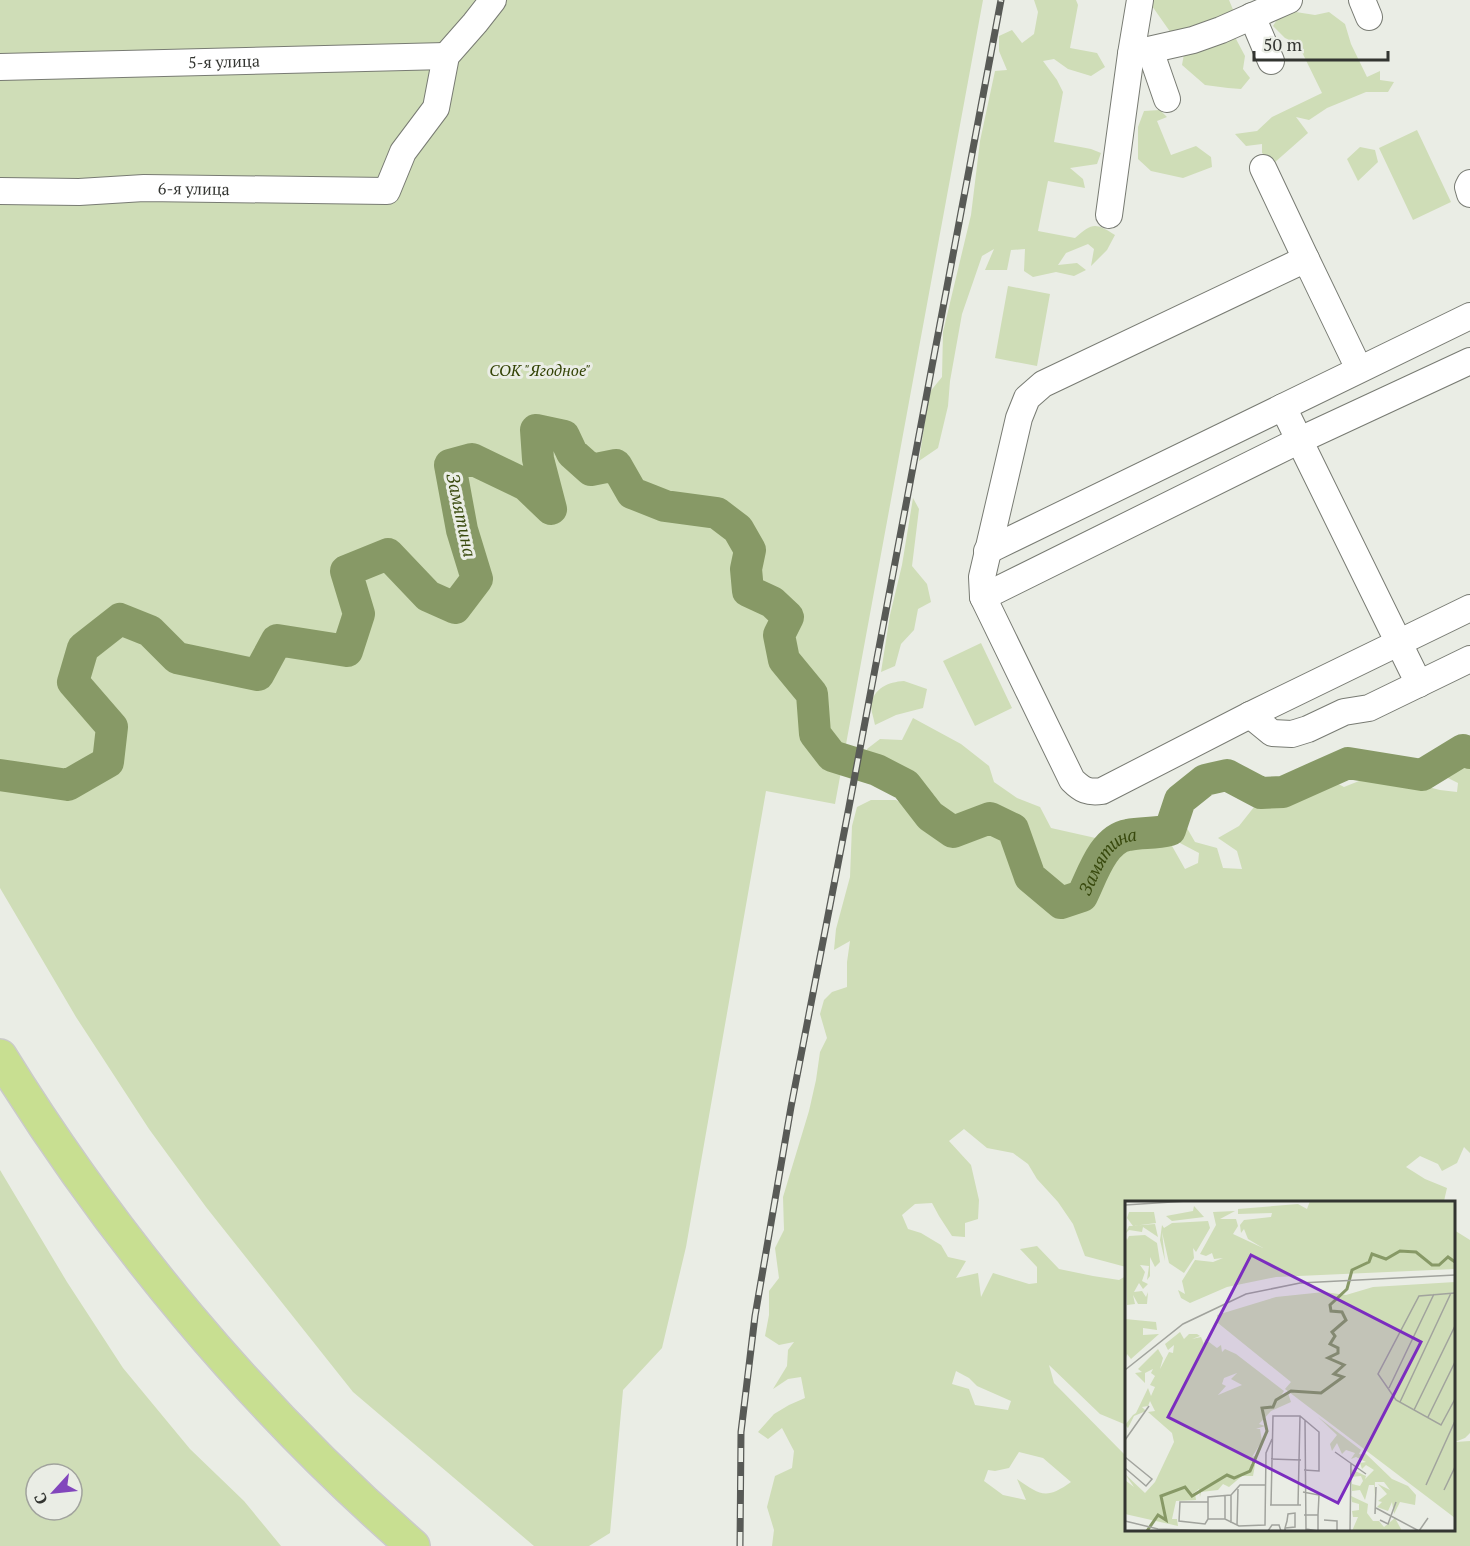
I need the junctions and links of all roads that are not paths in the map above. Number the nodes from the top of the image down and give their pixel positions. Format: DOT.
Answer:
graph roads {
  1 [pos="493,0"];
  2 [pos="1140,0"];
  3 [pos="1269,6"];
  4 [pos="1140,52"];
  5 [pos="446,56"];
  6 [pos="1271,61"];
  7 [pos="0,67"];
  8 [pos="1167,99"];
  9 [pos="1263,168"];
  10 [pos="1470,183"];
  11 [pos="0,191"];
  12 [pos="1470,194"];
  13 [pos="1109,215"];
  14 [pos="1306,258"];
  15 [pos="1470,316"];
  16 [pos="1470,361"];
  17 [pos="1359,369"];
  18 [pos="1283,407"];
  19 [pos="1300,440"];
  20 [pos="987,551"];
  21 [pos="983,597"];
  22 [pos="1470,608"];
  23 [pos="1398,642"];
  24 [pos="1470,659"];
  25 [pos="1419,684"];
  26 [pos="1250,715"];
  27 [pos="0,1056"];
  28 [pos="413,1546"];
  1 -- 5 [label="street"];
  2 -- 4 [label="street"];
  3 -- 4 [label="street"];
  3 -- 6 [label="street"];
  4 -- 8 [label="street"];
  4 -- 13 [label="street"];
  5 -- 7 [label="street, 5-я улица"];
  5 -- 11 [label="street, 6-я улица"];
  9 -- 14 [label="street"];
  10 -- 12 [label="street"];
  14 -- 17 [label="street"];
  14 -- 20 [label="street"];
  15 -- 17 [label="street"];
  16 -- 19 [label="street"];
  17 -- 18 [label="street"];
  18 -- 19 [label="street"];
  18 -- 20 [label="street"];
  19 -- 21 [label="street"];
  19 -- 23 [label="street"];
  20 -- 21 [label="street"];
  21 -- 26 [label="street"];
  22 -- 23 [label="street"];
  23 -- 25 [label="street"];
  23 -- 26 [label="street"];
  24 -- 25 [label="street"];
  25 -- 26 [label="street"];
  27 -- 28 [label="main road"];
}
